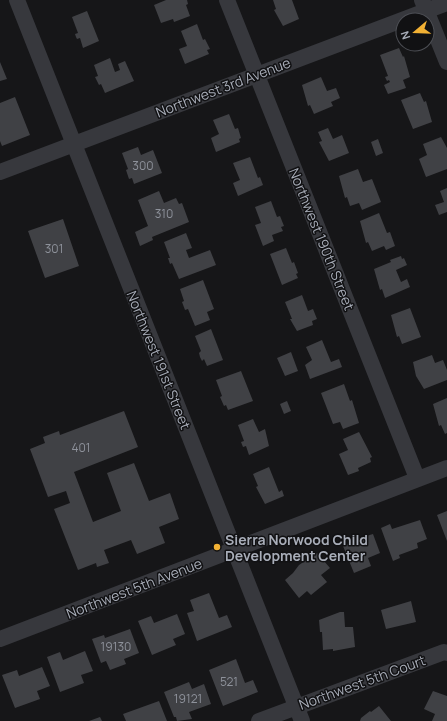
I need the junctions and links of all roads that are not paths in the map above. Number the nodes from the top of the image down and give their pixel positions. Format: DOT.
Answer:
graph roads {
  1 [pos="17,0"];
  2 [pos="228,0"];
  3 [pos="447,3"];
  4 [pos="424,5"];
  5 [pos="447,62"];
  6 [pos="257,74"];
  7 [pos="74,144"];
  8 [pos="0,172"];
  9 [pos="447,468"];
  10 [pos="417,478"];
  11 [pos="234,549"];
  12 [pos="0,638"];
  13 [pos="445,652"];
  14 [pos="299,714"];
  15 [pos="259,721"];
  1 -- 7 [label="street, Northwest 191st Street"];
  2 -- 6 [label="street, Northwest 190th Street"];
  3 -- 4 [label="street, Northwest 3rd Avenue"];
  4 -- 5 [label="street"];
  4 -- 6 [label="street, Northwest 3rd Avenue"];
  6 -- 7 [label="street, Northwest 3rd Avenue"];
  6 -- 10 [label="street, Northwest 190th Street"];
  7 -- 8 [label="street, Northwest 3rd Avenue"];
  7 -- 11 [label="street, Northwest 191st Street"];
  9 -- 10 [label="street, Northwest 5th Avenue"];
  10 -- 11 [label="street, Northwest 5th Avenue"];
  11 -- 12 [label="street, Northwest 5th Avenue"];
  11 -- 14 [label="street, Northwest 191st Street"];
  13 -- 14 [label="street, Northwest 5th Court"];
  14 -- 15 [label="street, Northwest 5th Court"];
}
